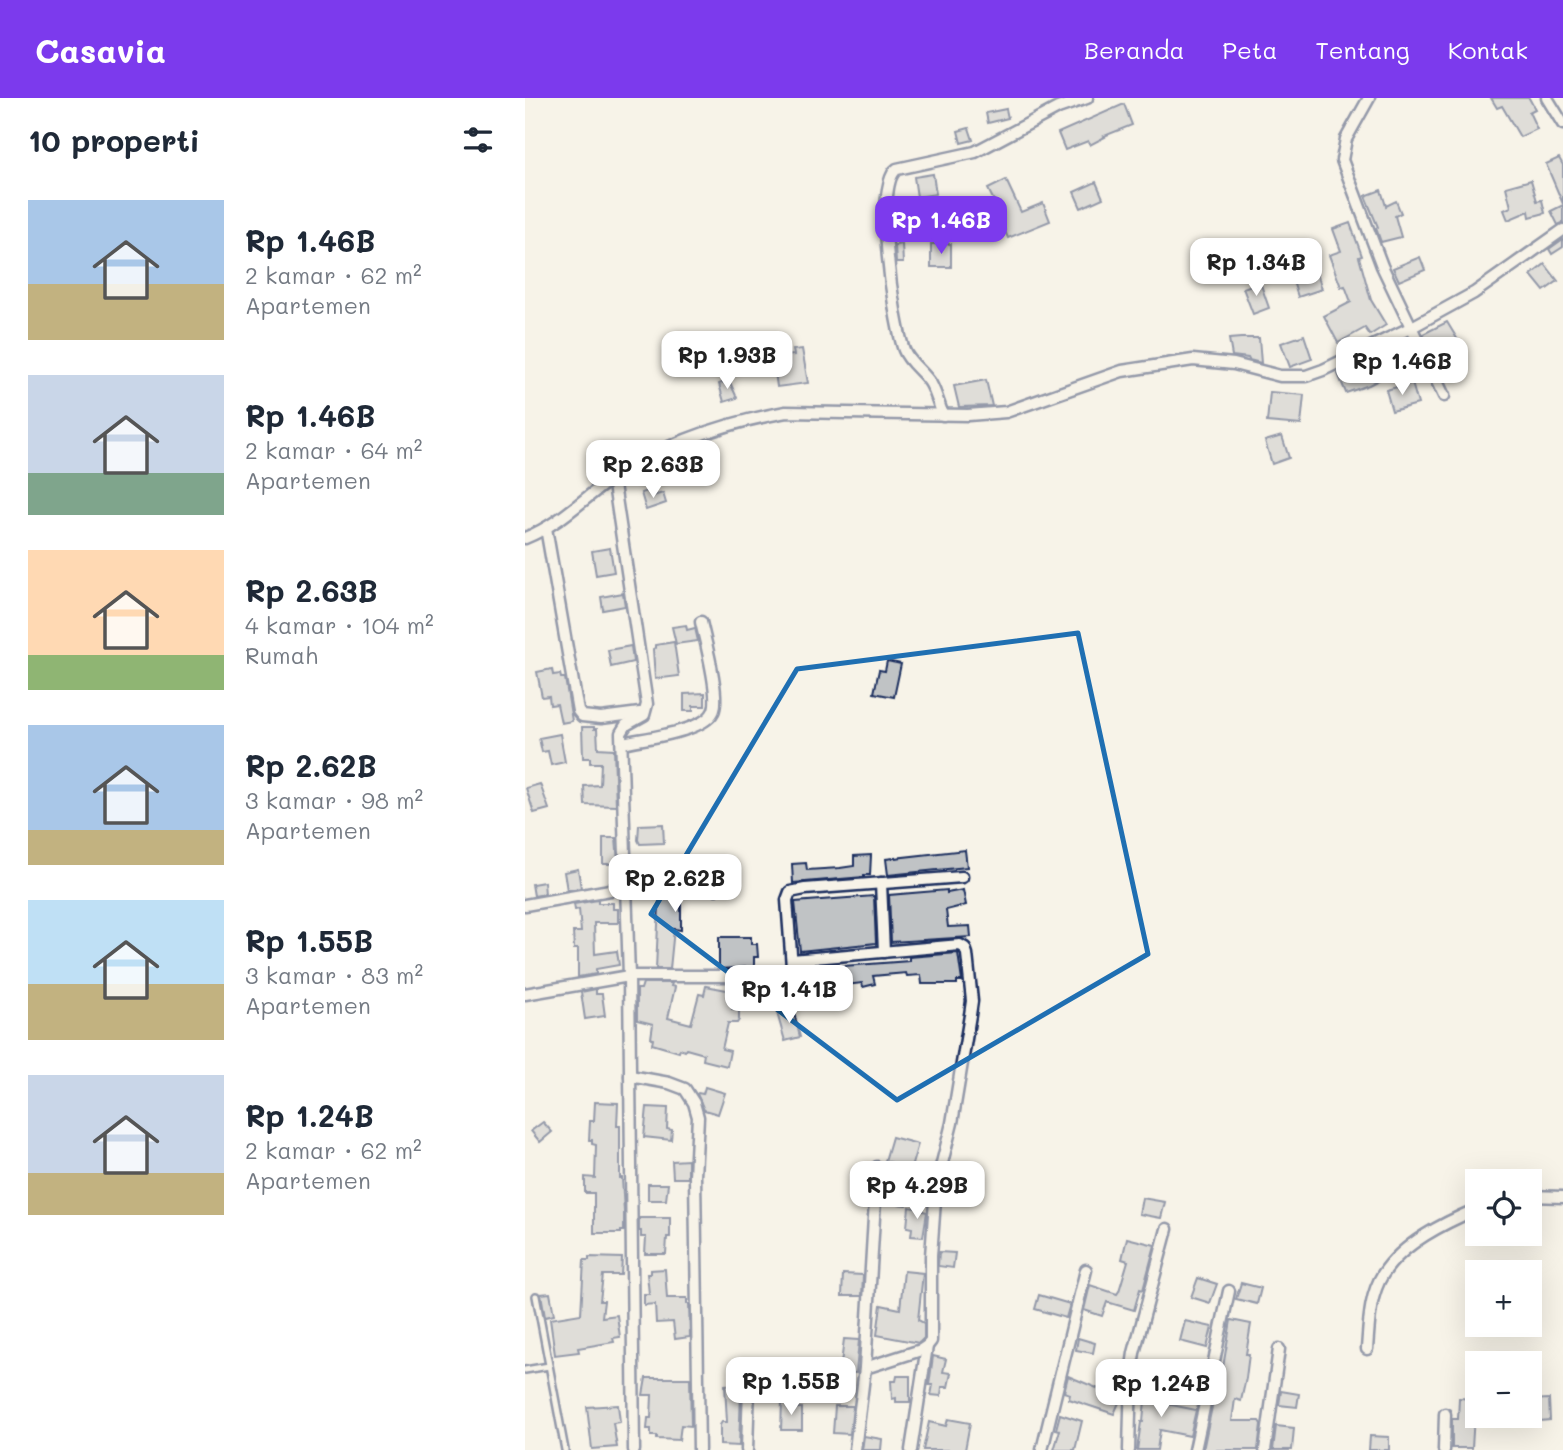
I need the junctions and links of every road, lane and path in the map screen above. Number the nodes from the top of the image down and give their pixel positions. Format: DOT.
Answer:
graph roads {
  1 [pos="1087,98"];
  2 [pos="1369,98"];
  3 [pos="1547,98"];
  4 [pos="1563,124"];
  5 [pos="1563,230"];
  6 [pos="1412,327"];
  7 [pos="1444,396"];
  8 [pos="943,415"];
  9 [pos="613,478"];
  10 [pos="545,528"];
  11 [pos="525,538"];
  12 [pos="701,622"];
  13 [pos="645,712"];
  14 [pos="623,743"];
  15 [pos="962,877"];
  16 [pos="881,883"];
  17 [pos="627,887"];
  18 [pos="525,905"];
  19 [pos="884,952"];
  20 [pos="792,960"];
  21 [pos="629,976"];
  22 [pos="525,994"];
  23 [pos="630,1073"];
  24 [pos="877,1167"];
  25 [pos="1542,1196"];
  26 [pos="1563,1197"];
  27 [pos="1465,1215"];
  28 [pos="1167,1229"];
  29 [pos="1086,1270"];
  30 [pos="1229,1291"];
  31 [pos="536,1296"];
  32 [pos="927,1346"];
  33 [pos="1279,1349"];
  34 [pos="1367,1349"];
  35 [pos="549,1366"];
  36 [pos="865,1368"];
  37 [pos="525,1370"];
  38 [pos="750,1385"];
  39 [pos="1445,1414"];
  40 [pos="565,1450"];
  41 [pos="634,1450"];
  42 [pos="699,1450"];
  43 [pos="747,1450"];
  44 [pos="855,1450"];
  45 [pos="911,1450"];
  46 [pos="1042,1450"];
  47 [pos="1129,1450"];
  48 [pos="1195,1450"];
  49 [pos="1265,1450"];
  50 [pos="1444,1450"];
  1 -- 8 [label="street"];
  2 -- 6 [label="street"];
  3 -- 4 [label="street"];
  5 -- 6 [label="street"];
  6 -- 7 [label="street"];
  6 -- 8 [label="street"];
  8 -- 9 [label="street"];
  9 -- 10 [label="street"];
  9 -- 13 [label="street"];
  10 -- 11 [label="street"];
  10 -- 13 [label="street"];
  12 -- 14 [label="street"];
  13 -- 14 [label="street"];
  14 -- 17 [label="street"];
  15 -- 16 [label="street"];
  16 -- 19 [label="street"];
  16 -- 20 [label="street"];
  17 -- 18 [label="street"];
  17 -- 21 [label="street"];
  19 -- 20 [label="street"];
  19 -- 32 [label="street"];
  20 -- 21 [label="street"];
  21 -- 22 [label="street"];
  21 -- 23 [label="street"];
  23 -- 41 [label="street"];
  23 -- 42 [label="street"];
  24 -- 36 [label="street"];
  25 -- 26 [label="street"];
  27 -- 34 [label="street"];
  28 -- 47 [label="street"];
  29 -- 46 [label="street"];
  30 -- 48 [label="street"];
  31 -- 35 [label="lane"];
  32 -- 36 [label="street"];
  32 -- 45 [label="street"];
  33 -- 49 [label="street"];
  35 -- 37 [label="lane"];
  35 -- 40 [label="lane"];
  36 -- 44 [label="street"];
  38 -- 43 [label="street"];
  39 -- 50 [label="street"];
}
